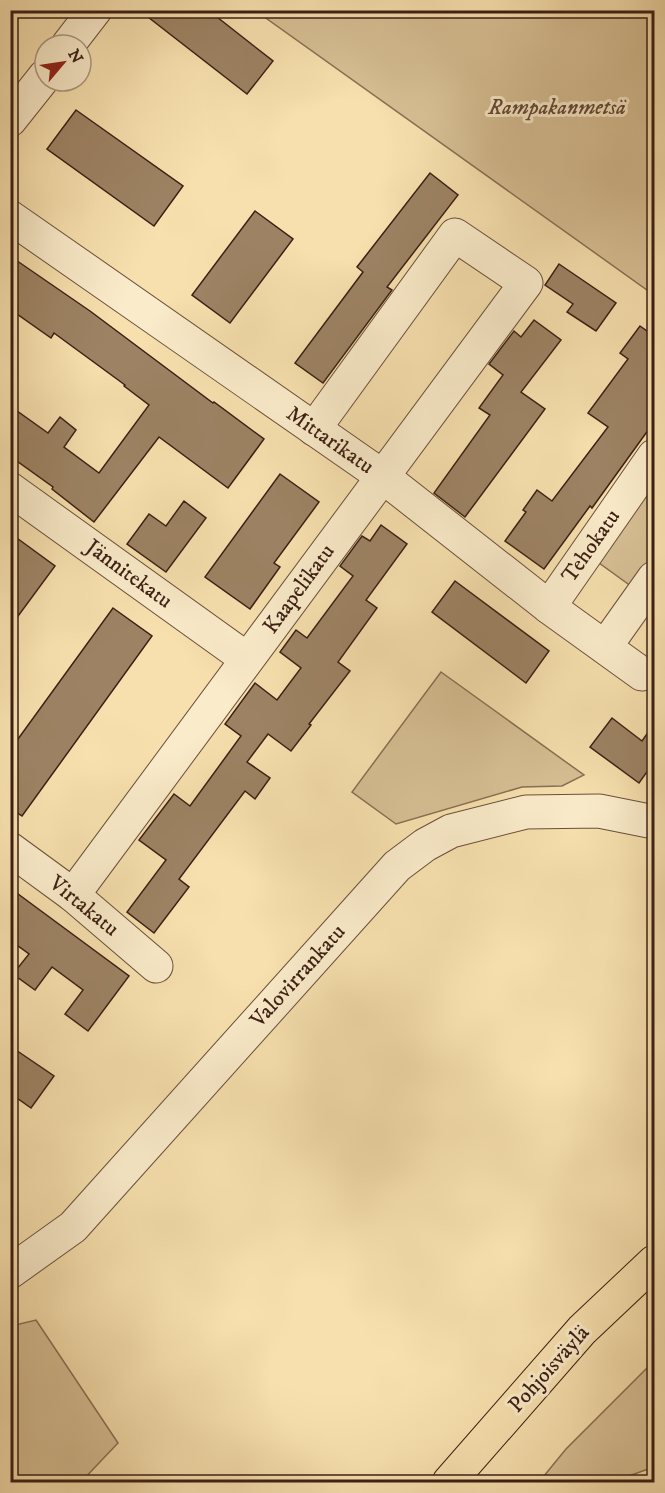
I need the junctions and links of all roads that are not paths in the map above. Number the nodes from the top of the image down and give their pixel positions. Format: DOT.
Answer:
graph roads {
  1 [pos="95,10"];
  2 [pos="77,33"];
  3 [pos="33,91"];
  4 [pos="10,120"];
  5 [pos="10,217"];
  6 [pos="314,429"];
  7 [pos="654,456"];
  8 [pos="382,476"];
  9 [pos="10,489"];
  10 [pos="654,578"];
  11 [pos="549,607"];
  12 [pos="605,648"];
  13 [pos="247,659"];
  14 [pos="642,674"];
  15 [pos="649,821"];
  16 [pos="10,849"];
  17 [pos="73,895"];
  18 [pos="156,966"];
  19 [pos="654,1262"];
  20 [pos="10,1272"];
  21 [pos="449,1482"];
  1 -- 2 [label="street"];
  3 -- 4 [label="street"];
  5 -- 6 [label="street, Mittarikatu"];
  6 -- 8 [label="street, Mittarikatu"];
  6 -- 8 [label="street, Kaapelikatu"];
  7 -- 11 [label="street, Tehokatu"];
  8 -- 11 [label="street, Mittarikatu"];
  8 -- 13 [label="street, Kaapelikatu"];
  9 -- 13 [label="street, Jännitekatu"];
  10 -- 12 [label="street"];
  11 -- 12 [label="street, Mittarikatu"];
  12 -- 14 [label="street, Mittarikatu"];
  13 -- 17 [label="street, Kaapelikatu"];
  15 -- 20 [label="street, Valovirrankatu"];
  16 -- 17 [label="street, Virtakatu"];
  17 -- 18 [label="street, Virtakatu"];
  19 -- 21 [label="main road, Pohjoisväylä"];
}
